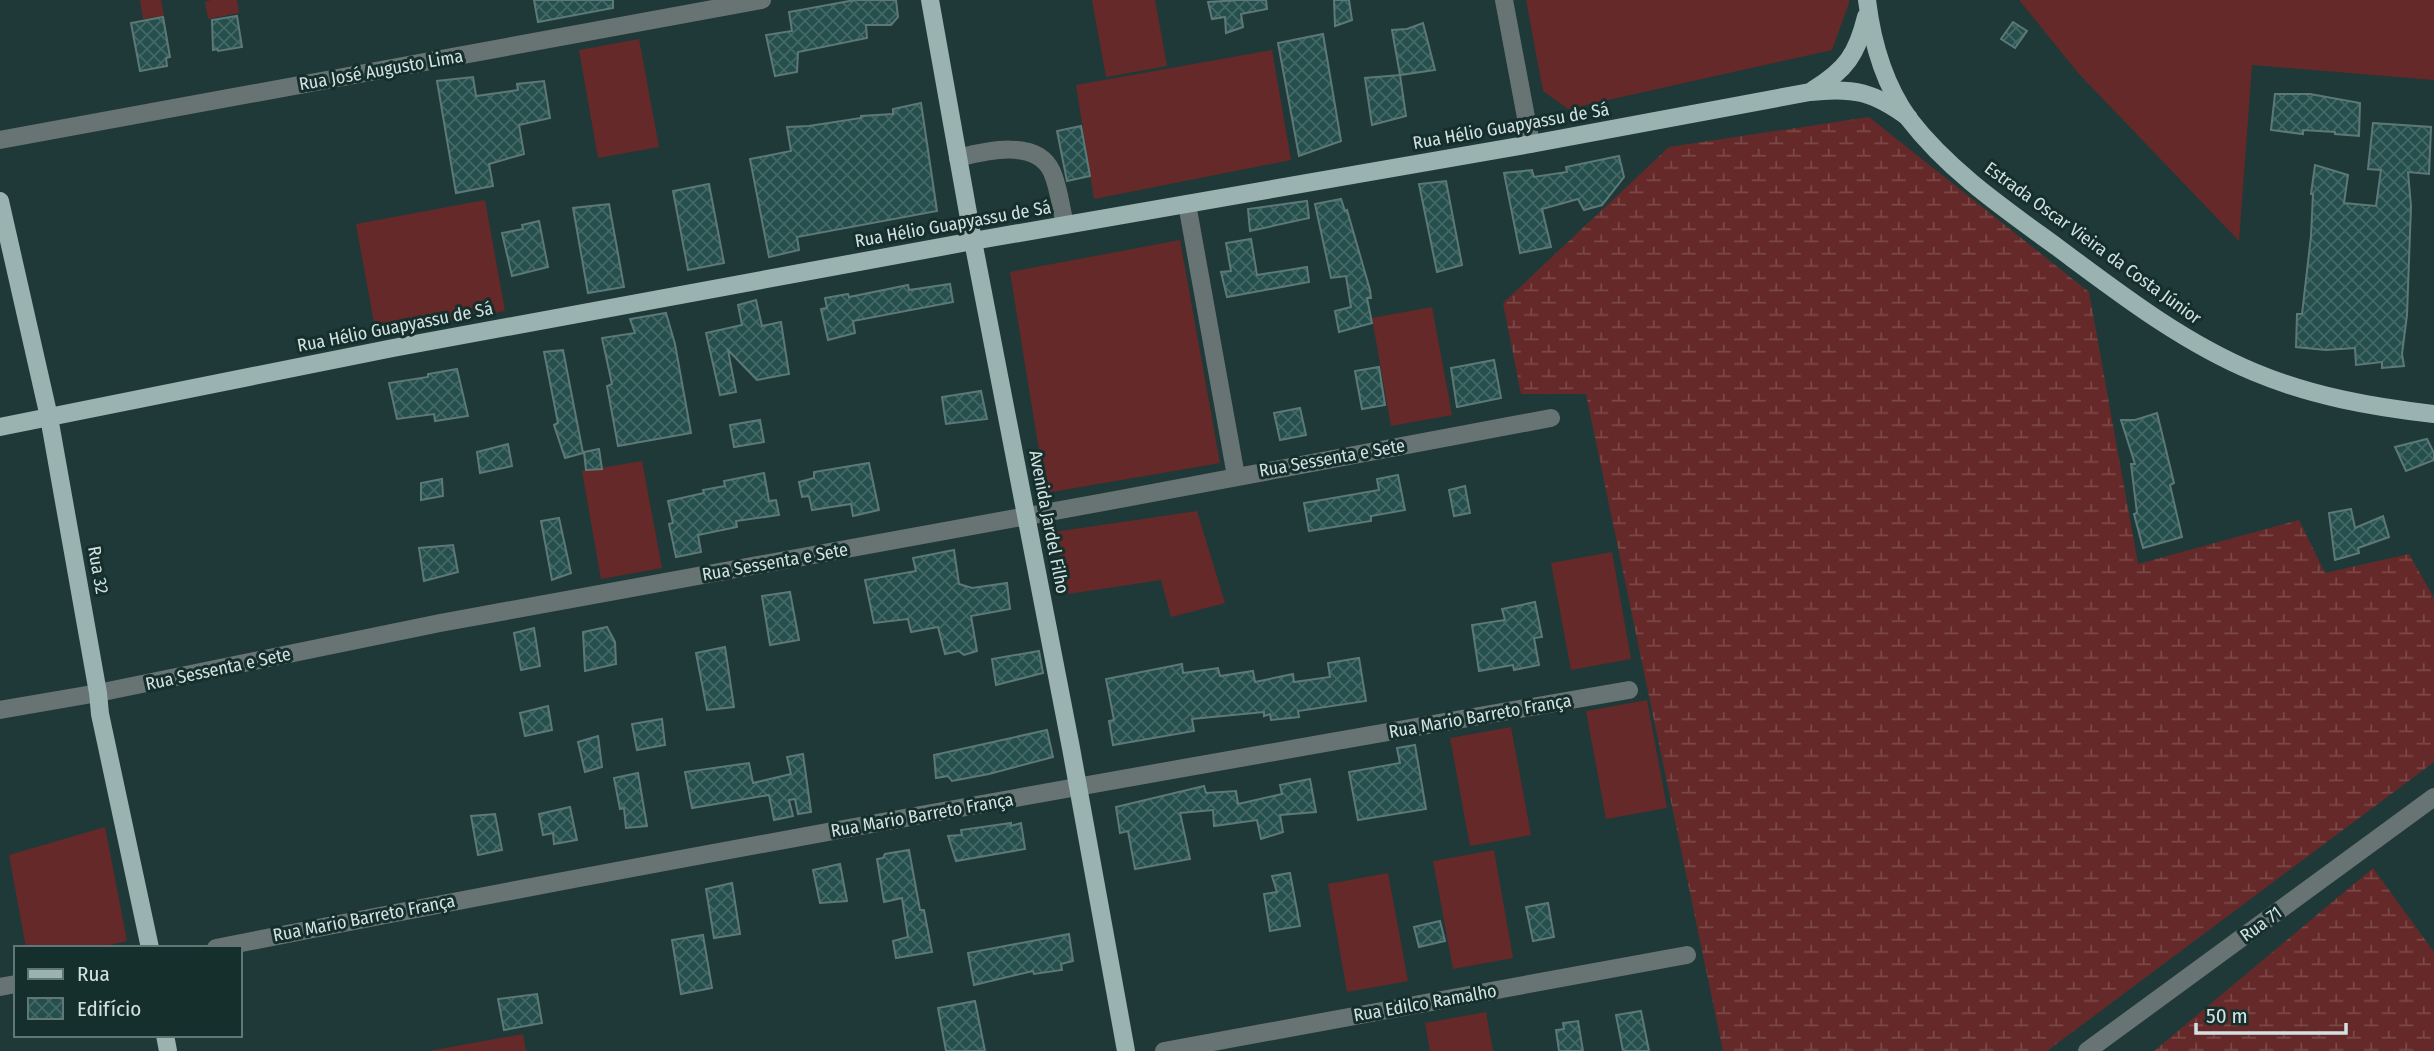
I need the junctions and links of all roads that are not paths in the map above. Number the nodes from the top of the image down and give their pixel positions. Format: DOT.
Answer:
graph roads {
  1 [pos="762,0"];
  2 [pos="930,0"];
  3 [pos="1504,0"];
  4 [pos="1868,5"];
  5 [pos="1810,92"];
  6 [pos="1909,118"];
  7 [pos="0,140"];
  8 [pos="1531,144"];
  9 [pos="958,158"];
  10 [pos="0,201"];
  11 [pos="1187,204"];
  12 [pos="1065,225"];
  13 [pos="973,242"];
  14 [pos="2434,414"];
  15 [pos="49,417"];
  16 [pos="1551,418"];
  17 [pos="0,427"];
  18 [pos="1236,476"];
  19 [pos="1026,516"];
  20 [pos="1629,690"];
  21 [pos="98,693"];
  22 [pos="0,710"];
  23 [pos="1078,786"];
  24 [pos="2434,797"];
  25 [pos="150,946"];
  26 [pos="226,946"];
  27 [pos="1687,955"];
  28 [pos="1126,1051"];
  29 [pos="1164,1051"];
  30 [pos="2087,1051"];
  1 -- 7 [label="street, Rua José Augusto Lima"];
  2 -- 9 [label="main road, Avenida Jardel Filho"];
  3 -- 8 [label="street"];
  4 -- 5 [label="main road"];
  4 -- 6 [label="main road"];
  5 -- 6 [label="main road, Rua Hélio Guapyassu de Sá"];
  5 -- 8 [label="main road, Rua Hélio Guapyassu de Sá"];
  6 -- 14 [label="main road, Estrada Oscar Vieira da Costa Júnior"];
  8 -- 11 [label="main road, Rua Hélio Guapyassu de Sá"];
  9 -- 12 [label="street"];
  9 -- 13 [label="main road, Avenida Jardel Filho"];
  10 -- 15 [label="main road, Rua 32"];
  11 -- 12 [label="main road, Rua Hélio Guapyassu de Sá"];
  11 -- 18 [label="street"];
  12 -- 13 [label="main road, Rua Hélio Guapyassu de Sá"];
  13 -- 15 [label="main road, Rua Hélio Guapyassu de Sá"];
  13 -- 19 [label="main road, Avenida Jardel Filho"];
  15 -- 17 [label="main road, Rua Hélio Guapyassu de Sá"];
  15 -- 21 [label="main road, Rua 32"];
  16 -- 18 [label="street, Rua Sessenta e Sete"];
  18 -- 19 [label="street, Rua Sessenta e Sete"];
  19 -- 21 [label="street, Rua Sessenta e Sete"];
  19 -- 23 [label="main road, Avenida Jardel Filho"];
  20 -- 23 [label="street, Rua Mario Barreto França"];
  21 -- 22 [label="street, Rua Sessenta e Sete"];
  21 -- 25 [label="main road, Rua 32"];
  23 -- 26 [label="street, Rua Mario Barreto França"];
  23 -- 28 [label="main road, Avenida Jardel Filho"];
  24 -- 30 [label="street, Rua 71"];
  27 -- 29 [label="street, Rua Edilco Ramalho"];
}
